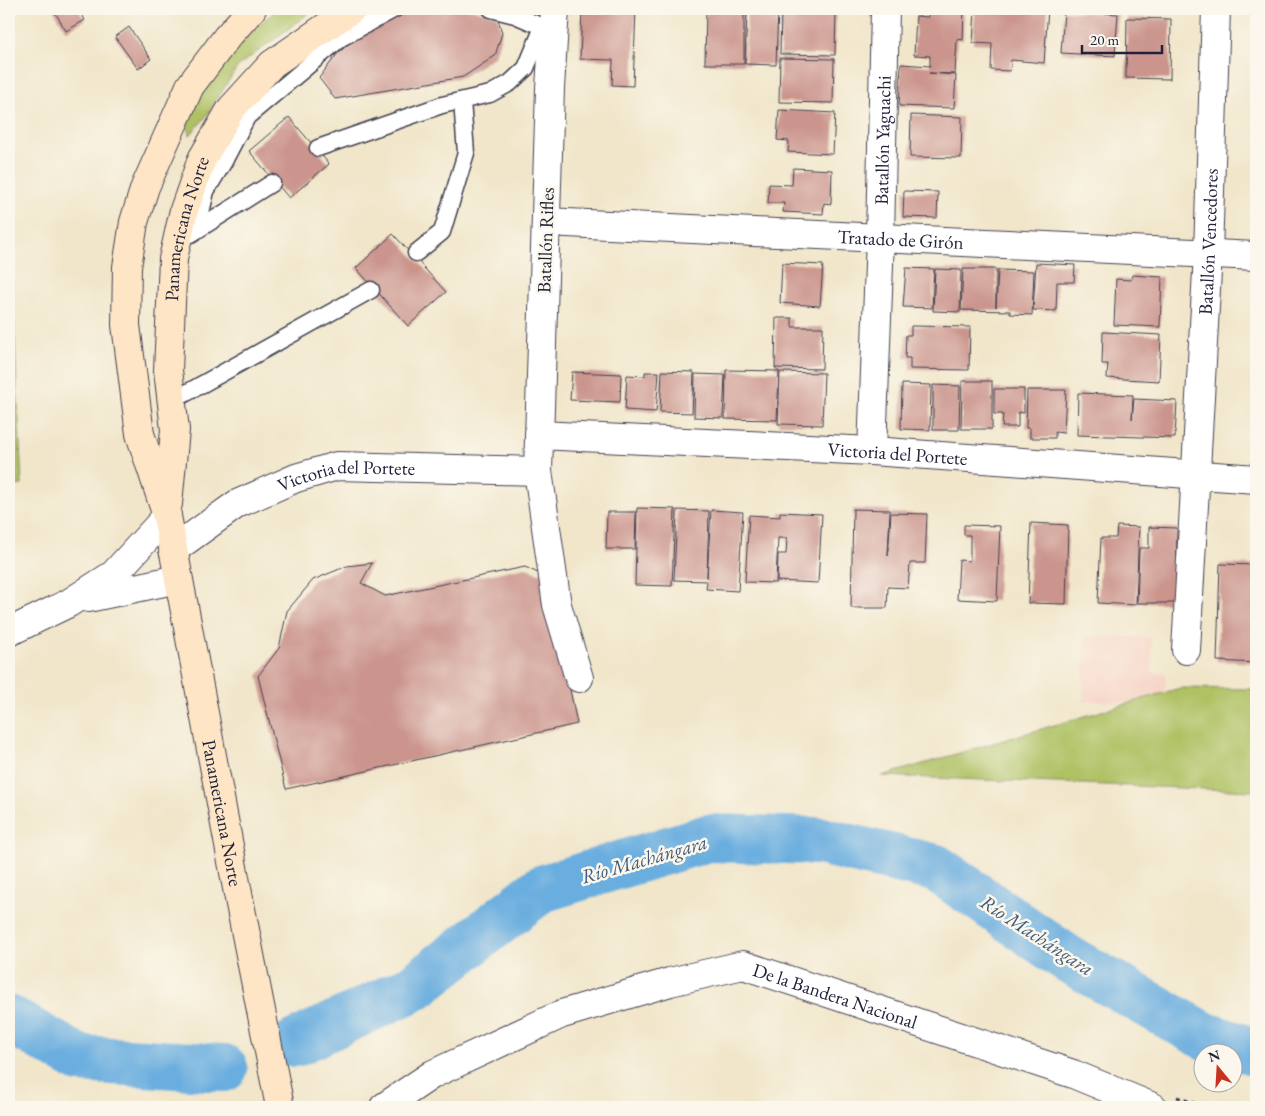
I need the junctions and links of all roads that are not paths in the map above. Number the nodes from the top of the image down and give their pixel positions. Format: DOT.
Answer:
graph roads {
  1 [pos="252,9"];
  2 [pos="352,9"];
  3 [pos="395,9"];
  4 [pos="491,9"];
  5 [pos="885,9"];
  6 [pos="1216,9"];
  7 [pos="550,21"];
  8 [pos="462,101"];
  9 [pos="318,148"];
  10 [pos="272,183"];
  11 [pos="546,222"];
  12 [pos="187,237"];
  13 [pos="880,238"];
  14 [pos="416,253"];
  15 [pos="1208,253"];
  16 [pos="1256,256"];
  17 [pos="371,290"];
  18 [pos="172,401"];
  19 [pos="539,435"];
  20 [pos="872,451"];
  21 [pos="538,471"];
  22 [pos="1195,475"];
  23 [pos="1256,479"];
  24 [pos="167,516"];
  25 [pos="173,550"];
  26 [pos="178,579"];
  27 [pos="69,602"];
  28 [pos="9,632"];
  29 [pos="1186,650"];
  30 [pos="579,678"];
  31 [pos="1161,1101"];
  32 [pos="280,1107"];
  33 [pos="384,1107"];
  1 -- 24 [label="main road, Panamericana Norte"];
  2 -- 12 [label="main road, Panamericana Norte"];
  3 -- 12 [label="lane"];
  4 -- 7 [label="lane"];
  5 -- 13 [label="street, Batallón Yaguachi"];
  6 -- 15 [label="street, Batallón Vencedores"];
  7 -- 8 [label="lane"];
  7 -- 11 [label="street, Batallón Rifles"];
  8 -- 9 [label="lane"];
  8 -- 14 [label="lane"];
  10 -- 12 [label="lane"];
  11 -- 13 [label="street, Tratado de Girón"];
  11 -- 19 [label="street, Batallón Rifles"];
  12 -- 18 [label="main road, Panamericana Norte"];
  13 -- 15 [label="street, Tratado de Girón"];
  13 -- 20 [label="street, Batallón Yaguachi"];
  15 -- 16 [label="street, Tratado de Girón"];
  15 -- 22 [label="street, Batallón Vencedores"];
  17 -- 18 [label="lane"];
  18 -- 24 [label="main road, Panamericana Norte"];
  19 -- 20 [label="street, Victoria del Portete"];
  19 -- 21 [label="street, Batallón Rifles"];
  20 -- 22 [label="street, Victoria del Portete"];
  21 -- 25 [label="street, Victoria del Portete"];
  21 -- 30 [label="street, Batallón Rifles"];
  22 -- 23 [label="street, Victoria del Portete"];
  22 -- 29 [label="street, Batallón Vencedores"];
  24 -- 25 [label="main road, Panamericana Norte"];
  24 -- 27 [label="street"];
  25 -- 26 [label="main road, Panamericana Norte"];
  26 -- 27 [label="street"];
  26 -- 32 [label="main road, Panamericana Norte"];
  27 -- 28 [label="street"];
  31 -- 33 [label="street, De la Bandera Nacional"];
}
